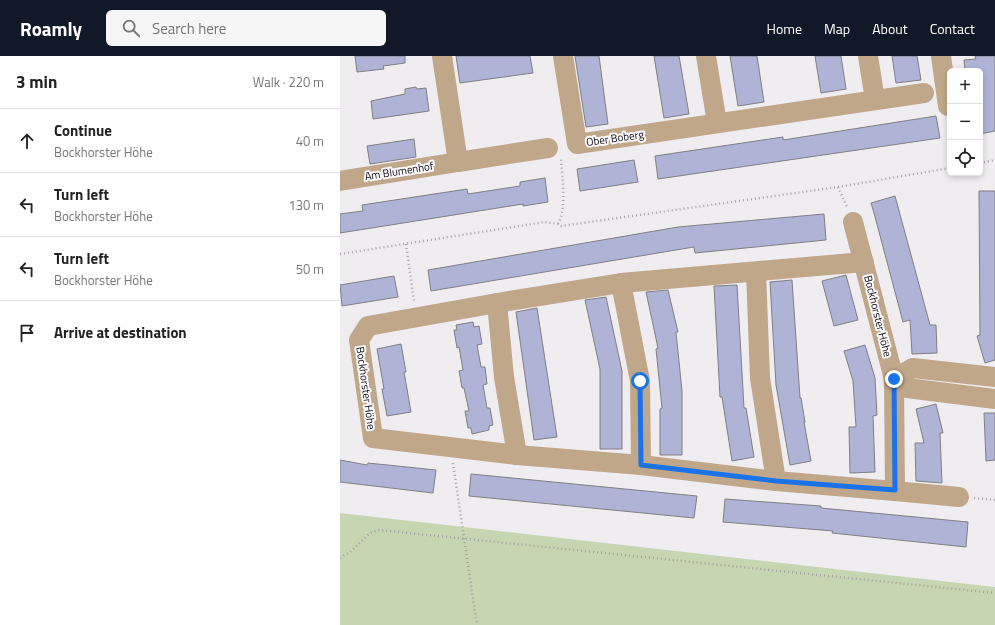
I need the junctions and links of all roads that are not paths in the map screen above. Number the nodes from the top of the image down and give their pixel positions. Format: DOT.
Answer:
graph roads {
  1 [pos="442,56"];
  2 [pos="563,56"];
  3 [pos="706,56"];
  4 [pos="868,56"];
  5 [pos="941,56"];
  6 [pos="924,93"];
  7 [pos="874,100"];
  8 [pos="948,104"];
  9 [pos="717,123"];
  10 [pos="548,148"];
  11 [pos="458,162"];
  12 [pos="340,181"];
  13 [pos="853,222"];
  14 [pos="864,262"];
  15 [pos="756,272"];
  16 [pos="621,283"];
  17 [pos="497,302"];
  18 [pos="995,377"];
  19 [pos="894,379"];
  20 [pos="995,399"];
  21 [pos="517,455"];
  22 [pos="641,465"];
  23 [pos="776,481"];
  24 [pos="895,490"];
  25 [pos="959,497"];
  1 -- 11 [label="street"];
  2 -- 9 [label="street, Ober Boberg"];
  3 -- 9 [label="street"];
  4 -- 7 [label="street"];
  5 -- 8 [label="street"];
  6 -- 7 [label="street, Ober Boberg"];
  7 -- 9 [label="street, Ober Boberg"];
  10 -- 11 [label="street, Am Blumenhof"];
  11 -- 12 [label="street, Am Blumenhof"];
  13 -- 14 [label="street, Bockhorster Höhe"];
  14 -- 15 [label="street, Bockhorster Höhe"];
  14 -- 19 [label="street, Bockhorster Höhe"];
  15 -- 16 [label="street, Bockhorster Höhe"];
  15 -- 23 [label="street"];
  16 -- 17 [label="street, Bockhorster Höhe"];
  16 -- 22 [label="street"];
  17 -- 21 [label="street"];
  17 -- 21 [label="street, Bockhorster Höhe"];
  18 -- 19 [label="street"];
  19 -- 20 [label="street"];
  19 -- 24 [label="street, Bockhorster Höhe"];
  21 -- 22 [label="street, Bockhorster Höhe"];
  22 -- 23 [label="street, Bockhorster Höhe"];
  23 -- 24 [label="street, Bockhorster Höhe"];
  24 -- 25 [label="street, Bockhorster Höhe"];
}
